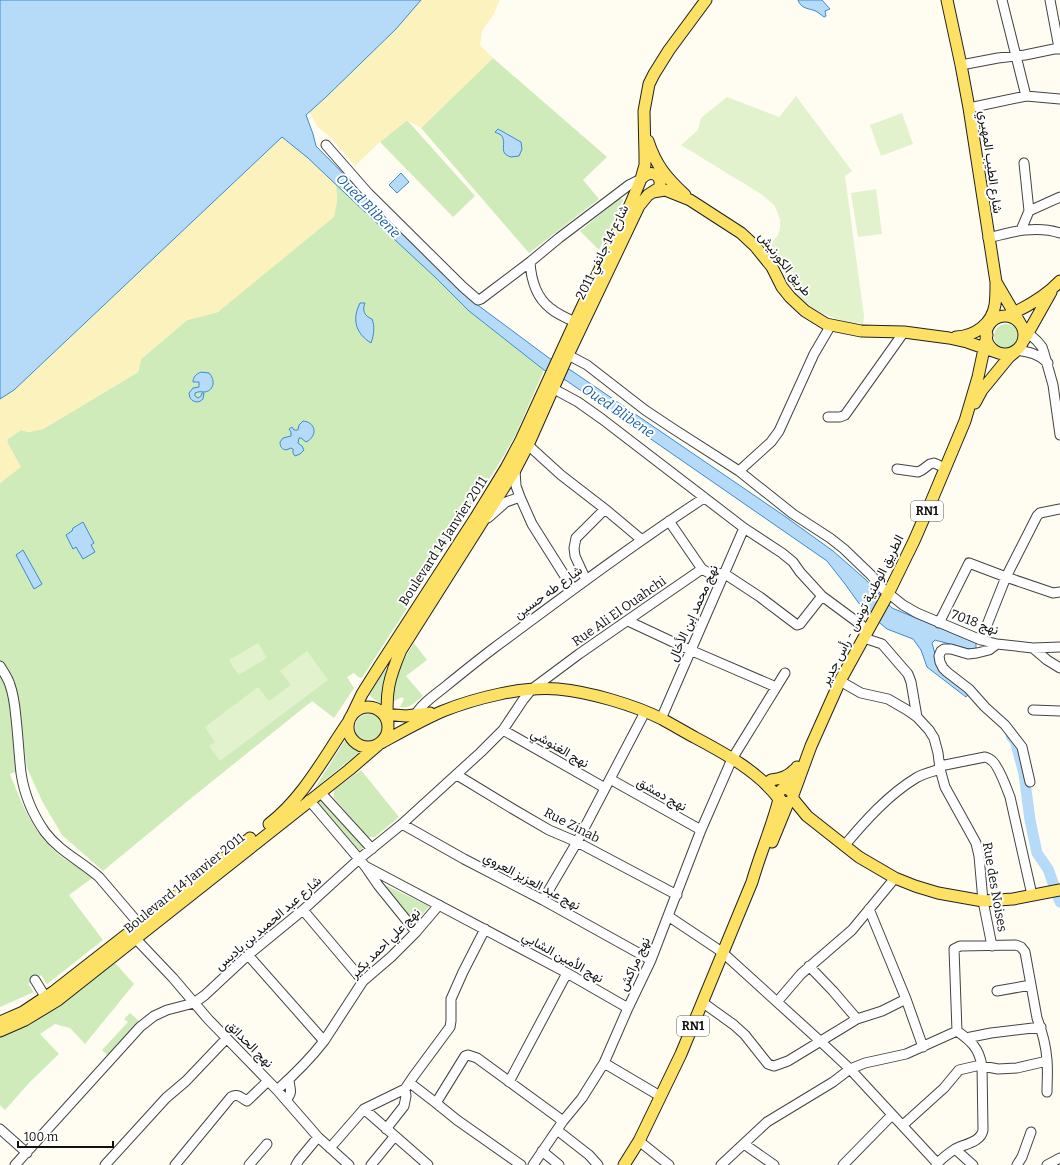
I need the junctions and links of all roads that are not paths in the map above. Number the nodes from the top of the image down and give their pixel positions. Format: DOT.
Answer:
graph roads {
  1 [pos="706,0"];
  2 [pos="947,0"];
  3 [pos="1002,0"];
  4 [pos="1050,0"];
  5 [pos="1060,3"];
  6 [pos="1052,12"];
  7 [pos="1059,49"];
  8 [pos="1016,56"];
  9 [pos="961,65"];
  10 [pos="1026,96"];
  11 [pos="1060,99"];
  12 [pos="969,108"];
  13 [pos="644,127"];
  14 [pos="326,145"];
  15 [pos="1024,163"];
  16 [pos="642,179"];
  17 [pos="654,192"];
  18 [pos="1060,197"];
  19 [pos="690,200"];
  20 [pos="1029,210"];
  21 [pos="1021,230"];
  22 [pos="1060,233"];
  23 [pos="988,238"];
  24 [pos="530,262"];
  25 [pos="1060,281"];
  26 [pos="996,282"];
  27 [pos="1052,290"];
  28 [pos="1009,315"];
  29 [pos="575,322"];
  30 [pos="831,325"];
  31 [pos="1023,331"];
  32 [pos="904,332"];
  33 [pos="987,335"];
  34 [pos="949,338"];
  35 [pos="984,348"];
  36 [pos="1016,351"];
  37 [pos="996,352"];
  38 [pos="564,359"];
  39 [pos="1048,363"];
  40 [pos="554,381"];
  41 [pos="1057,383"];
  42 [pos="828,418"];
  43 [pos="964,421"];
  44 [pos="1060,432"];
  45 [pos="528,445"];
  46 [pos="945,468"];
  47 [pos="897,469"];
  48 [pos="515,470"];
  49 [pos="739,471"];
  50 [pos="520,497"];
  51 [pos="704,498"];
  52 [pos="605,509"];
  53 [pos="1060,509"];
  54 [pos="669,521"];
  55 [pos="482,522"];
  56 [pos="744,528"];
  57 [pos="642,540"];
  58 [pos="702,570"];
  59 [pos="725,574"];
  60 [pos="1006,577"];
  61 [pos="586,580"];
  62 [pos="573,589"];
  63 [pos="1060,592"];
  64 [pos="822,596"];
  65 [pos="887,596"];
  66 [pos="628,621"];
  67 [pos="939,623"];
  68 [pos="868,631"];
  69 [pos="981,640"];
  70 [pos="997,644"];
  71 [pos="1060,647"];
  72 [pos="1032,648"];
  73 [pos="690,650"];
  74 [pos="0,666"];
  75 [pos="1060,668"];
  76 [pos="785,673"];
  77 [pos="840,681"];
  78 [pos="776,687"];
  79 [pos="532,689"];
  80 [pos="1033,710"];
  81 [pos="1060,711"];
  82 [pos="645,712"];
  83 [pos="386,717"];
  84 [pos="918,717"];
  85 [pos="350,719"];
  86 [pos="661,719"];
  87 [pos="413,721"];
  88 [pos="503,730"];
  89 [pos="380,744"];
  90 [pos="811,746"];
  91 [pos="732,759"];
  92 [pos="798,765"];
  93 [pos="747,768"];
  94 [pos="940,768"];
  95 [pos="457,775"];
  96 [pos="610,780"];
  97 [pos="771,780"];
  98 [pos="1030,782"];
  99 [pos="605,788"];
  100 [pos="320,792"];
  101 [pos="786,797"];
  102 [pos="310,800"];
  103 [pos="402,824"];
  104 [pos="701,830"];
  105 [pos="577,842"];
  106 [pos="844,846"];
  107 [pos="372,849"];
  108 [pos="362,862"];
  109 [pos="895,878"];
  110 [pos="1060,890"];
  111 [pos="677,895"];
  112 [pos="1032,896"];
  113 [pos="543,900"];
  114 [pos="983,901"];
  115 [pos="439,905"];
  116 [pos="869,909"];
  117 [pos="303,910"];
  118 [pos="668,916"];
  119 [pos="140,925"];
  120 [pos="485,929"];
  121 [pos="416,932"];
  122 [pos="136,939"];
  123 [pos="992,946"];
  124 [pos="722,952"];
  125 [pos="248,956"];
  126 [pos="651,960"];
  127 [pos="809,966"];
  128 [pos="567,973"];
  129 [pos="35,980"];
  130 [pos="363,981"];
  131 [pos="1031,985"];
  132 [pos="997,991"];
  133 [pos="46,998"];
  134 [pos="906,999"];
  135 [pos="702,1002"];
  136 [pos="777,1002"];
  137 [pos="194,1003"];
  138 [pos="628,1008"];
  139 [pos="857,1018"];
  140 [pos="0,1022"];
  141 [pos="1041,1027"];
  142 [pos="957,1030"];
  143 [pos="0,1031"];
  144 [pos="966,1038"];
  145 [pos="226,1039"];
  146 [pos="324,1041"];
  147 [pos="820,1041"];
  148 [pos="923,1047"];
  149 [pos="1047,1060"];
  150 [pos="604,1063"];
  151 [pos="982,1066"];
  152 [pos="850,1069"];
  153 [pos="289,1079"];
  154 [pos="268,1081"];
  155 [pos="510,1082"];
  156 [pos="408,1086"];
  157 [pos="276,1090"];
  158 [pos="1047,1092"];
  159 [pos="660,1096"];
  160 [pos="286,1100"];
  161 [pos="436,1103"];
  162 [pos="364,1110"];
  163 [pos="892,1115"];
  164 [pos="563,1121"];
  165 [pos="903,1125"];
  166 [pos="0,1129"];
  167 [pos="386,1129"];
  168 [pos="557,1130"];
  169 [pos="1031,1132"];
  170 [pos="318,1137"];
  171 [pos="394,1137"];
  172 [pos="639,1141"];
  173 [pos="267,1144"];
  174 [pos="744,1144"];
  175 [pos="330,1148"];
  176 [pos="955,1149"];
  177 [pos="542,1152"];
  178 [pos="27,1153"];
  179 [pos="1060,1158"];
  180 [pos="936,1164"];
  181 [pos="15,1165"];
  182 [pos="105,1165"];
  183 [pos="175,1165"];
  184 [pos="248,1165"];
  185 [pos="296,1165"];
  186 [pos="350,1165"];
  187 [pos="371,1165"];
  188 [pos="428,1165"];
  189 [pos="520,1165"];
  190 [pos="533,1165"];
  191 [pos="559,1165"];
  192 [pos="598,1165"];
  193 [pos="624,1165"];
  194 [pos="669,1165"];
  195 [pos="720,1165"];
  196 [pos="774,1165"];
  197 [pos="843,1165"];
  198 [pos="973,1165"];
  199 [pos="1017,1165"];
  200 [pos="1047,1165"];
  1 -- 13 [label="main road, شارع 14 جانفي 2011"];
  2 -- 9 [label="main road, شارع الطيب المهيري"];
  3 -- 8 [label="street"];
  4 -- 6 [label="street"];
  5 -- 6 [label="street"];
  6 -- 7 [label="street"];
  7 -- 8 [label="street"];
  8 -- 9 [label="street"];
  8 -- 10 [label="street"];
  9 -- 12 [label="main road, شارع الطيب المهيري"];
  10 -- 11 [label="street"];
  10 -- 12 [label="street"];
  12 -- 23 [label="main road, شارع الطيب المهيري"];
  13 -- 16 [label="main road, شارع 14 جانفي 2011"];
  13 -- 19 [label="main road"];
  14 -- 24 [label="street"];
  15 -- 20 [label="street"];
  16 -- 17 [label="main road"];
  16 -- 24 [label="street"];
  16 -- 29 [label="main road, شارع 14 جانفي 2011"];
  17 -- 19 [label="main road, طريق الكورنيش"];
  17 -- 38 [label="main road, شارع 14 جانفي 2011"];
  18 -- 20 [label="street"];
  19 -- 30 [label="main road, طريق الكورنيش"];
  20 -- 21 [label="street"];
  21 -- 22 [label="street"];
  21 -- 23 [label="street"];
  23 -- 26 [label="main road, شارع الطيب المهيري"];
  24 -- 29 [label="street"];
  25 -- 27 [label="main road, RN1"];
  26 -- 28 [label="main road, شارع الطيب المهيري"];
  26 -- 34 [label="main road"];
  27 -- 28 [label="main road, RN1"];
  27 -- 31 [label="main road, RN1"];
  28 -- 31 [label="main road"];
  28 -- 33 [label="main road, RN1"];
  29 -- 38 [label="main road, شارع 14 جانفي 2011"];
  30 -- 32 [label="main road, طريق الكورنيش"];
  30 -- 49 [label="street"];
  31 -- 36 [label="main road, RN1"];
  31 -- 39 [label="street"];
  32 -- 34 [label="main road, طريق الكورنيش"];
  32 -- 42 [label="street"];
  33 -- 35 [label="main road, الطريق الوطنية تونس - رأس جدير / RN1"];
  33 -- 37 [label="main road"];
  34 -- 35 [label="main road, طريق الكورنيش"];
  35 -- 37 [label="main road, طريق الكورنيش"];
  35 -- 43 [label="main road, الطريق الوطنية تونس - رأس جدير / RN1"];
  36 -- 37 [label="main road"];
  36 -- 39 [label="street"];
  36 -- 43 [label="main road, الطريق الوطنية تونس - رأس جدير / RN1"];
  38 -- 40 [label="main road"];
  38 -- 49 [label="street, نهج 7018"];
  39 -- 41 [label="street"];
  40 -- 45 [label="main road, Boulevard 14 Janvier 2011"];
  40 -- 51 [label="street"];
  40 -- 85 [label="main road, Boulevard 14 Janvier 2011"];
  41 -- 44 [label="street"];
  43 -- 46 [label="main road, الطريق الوطنية تونس - رأس جدير / RN1"];
  45 -- 48 [label="main road, Boulevard 14 Janvier 2011"];
  45 -- 52 [label="street"];
  46 -- 47 [label="street"];
  46 -- 65 [label="main road, الطريق الوطنية تونس - رأس جدير / RN1"];
  48 -- 50 [label="street"];
  48 -- 55 [label="main road, Boulevard 14 Janvier 2011"];
  49 -- 65 [label="street, نهج 7018"];
  50 -- 55 [label="street"];
  50 -- 62 [label="street"];
  51 -- 54 [label="street, شارع طه حسين"];
  51 -- 56 [label="street"];
  52 -- 57 [label="street"];
  52 -- 61 [label="street"];
  53 -- 60 [label="street"];
  54 -- 57 [label="street, شارع طه حسين"];
  54 -- 58 [label="street"];
  55 -- 83 [label="main road, Boulevard 14 Janvier 2011"];
  56 -- 59 [label="street, نهج محمد إبن الأخال"];
  56 -- 64 [label="street"];
  57 -- 61 [label="street, شارع طه حسين"];
  58 -- 59 [label="street"];
  58 -- 66 [label="street, Rue Ali El Ouahchi"];
  59 -- 64 [label="street"];
  59 -- 73 [label="street, نهج محمد إبن الأخال"];
  60 -- 63 [label="street"];
  60 -- 67 [label="street"];
  60 -- 69 [label="street"];
  61 -- 62 [label="street, شارع طه حسين"];
  62 -- 87 [label="street, شارع طه حسين"];
  64 -- 68 [label="street"];
  65 -- 67 [label="street, نهج 7018"];
  65 -- 68 [label="main road, الطريق الوطنية تونس - رأس جدير / RN1"];
  66 -- 73 [label="street"];
  66 -- 79 [label="street, Rue Ali El Ouahchi"];
  67 -- 69 [label="street, نهج 7018"];
  68 -- 77 [label="main road, الطريق الوطنية تونس - رأس جدير / RN1"];
  68 -- 84 [label="street"];
  69 -- 70 [label="street, نهج 7018"];
  70 -- 72 [label="street, نهج 7018"];
  70 -- 98 [label="street"];
  71 -- 72 [label="street, نهج 7018"];
  72 -- 75 [label="street"];
  73 -- 78 [label="street"];
  73 -- 86 [label="street, نهج محمد إبن الأخال"];
  74 -- 119 [label="street"];
  76 -- 78 [label="street, نهج مراكش"];
  77 -- 84 [label="street, Rue des Noises"];
  77 -- 90 [label="main road, الطريق الوطنية تونس - رأس جدير / RN1"];
  78 -- 91 [label="street, نهج مراكش"];
  79 -- 82 [label="main road"];
  79 -- 87 [label="main road"];
  79 -- 88 [label="street, شارع عبد الحميد بن باديس"];
  80 -- 81 [label="street"];
  82 -- 86 [label="main road"];
  82 -- 96 [label="street"];
  83 -- 85 [label="main road"];
  83 -- 87 [label="main road"];
  83 -- 89 [label="main road"];
  84 -- 94 [label="street, Rue des Noises"];
  85 -- 89 [label="main road"];
  85 -- 119 [label="main road, Boulevard 14 Janvier 2011"];
  86 -- 91 [label="main road"];
  87 -- 89 [label="main road"];
  88 -- 95 [label="street, شارع عبد الحميد بن باديس"];
  88 -- 99 [label="street, نهج الغنوشي"];
  89 -- 100 [label="main road, Boulevard 14 Janvier 2011"];
  90 -- 92 [label="main road, الطريق الوطنية تونس - رأس جدير / RN1"];
  90 -- 101 [label="main road, الطريق الوطنية تونس - رأس جدير / RN1"];
  91 -- 93 [label="main road"];
  91 -- 104 [label="street, نهج مراكش"];
  92 -- 97 [label="main road"];
  92 -- 101 [label="main road, الطريق الوطنية تونس - رأس جدير / RN1"];
  93 -- 97 [label="main road"];
  93 -- 101 [label="main road"];
  94 -- 106 [label="street"];
  94 -- 112 [label="street"];
  94 -- 114 [label="street, Rue des Noises"];
  95 -- 103 [label="street, شارع عبد الحميد بن باديس"];
  95 -- 105 [label="street, Rue Zinab"];
  96 -- 99 [label="street"];
  96 -- 104 [label="street, نهج دمشق"];
  97 -- 101 [label="main road"];
  99 -- 105 [label="street"];
  100 -- 102 [label="main road, Boulevard 14 Janvier 2011"];
  100 -- 107 [label="street"];
  101 -- 106 [label="main road"];
  101 -- 124 [label="main road, الطريق الوطنية تونس - رأس جدير / RN1"];
  102 -- 108 [label="street"];
  102 -- 122 [label="main road, Boulevard 14 Janvier 2011"];
  103 -- 107 [label="street, شارع عبد الحميد بن باديس"];
  103 -- 113 [label="street, نهج عبد العزيز العروي"];
  104 -- 111 [label="street, نهج مراكش"];
  105 -- 111 [label="street, Rue Zinab"];
  105 -- 113 [label="street"];
  106 -- 109 [label="main road"];
  107 -- 108 [label="street, شارع عبد الحميد بن باديس"];
  108 -- 115 [label="street, نهج الأمين الشابي"];
  108 -- 117 [label="street, شارع عبد الحميد بن باديس"];
  108 -- 121 [label="street"];
  109 -- 114 [label="main road"];
  109 -- 116 [label="street"];
  110 -- 112 [label="main road"];
  111 -- 118 [label="street, نهج مراكش"];
  112 -- 114 [label="main road"];
  113 -- 126 [label="street, نهج عبد العزيز العروي"];
  114 -- 123 [label="street, Rue des Noises"];
  115 -- 120 [label="street, نهج الأمين الشابي"];
  115 -- 121 [label="street, نهج علي احمد بكير"];
  116 -- 127 [label="street"];
  116 -- 134 [label="street"];
  117 -- 125 [label="street, شارع عبد الحميد بن باديس"];
  117 -- 130 [label="street"];
  118 -- 124 [label="street"];
  118 -- 126 [label="street, نهج مراكش"];
  119 -- 133 [label="main road, Boulevard 14 Janvier 2011"];
  120 -- 128 [label="street, نهج الأمين الشابي"];
  120 -- 156 [label="street"];
  121 -- 130 [label="street, نهج علي احمد بكير"];
  122 -- 137 [label="street, نهج الحدائق"];
  122 -- 143 [label="main road, Boulevard 14 Janvier 2011"];
  123 -- 131 [label="street"];
  123 -- 142 [label="street"];
  124 -- 135 [label="main road, الطريق الوطنية تونس - رأس جدير / RN1"];
  124 -- 136 [label="street"];
  125 -- 137 [label="street, شارع عبد الحميد بن باديس"];
  125 -- 146 [label="street"];
  126 -- 138 [label="street, نهج مراكش"];
  127 -- 136 [label="street"];
  127 -- 139 [label="street"];
  128 -- 138 [label="street, نهج الأمين الشابي"];
  128 -- 155 [label="street"];
  129 -- 133 [label="street"];
  130 -- 146 [label="street, نهج علي احمد بكير"];
  131 -- 132 [label="street"];
  131 -- 141 [label="street"];
  133 -- 140 [label="main road, Boulevard 14 Janvier 2011"];
  134 -- 139 [label="street"];
  134 -- 148 [label="street"];
  135 -- 147 [label="street"];
  135 -- 159 [label="main road, الطريق الوطنية تونس - رأس جدير / RN1"];
  136 -- 147 [label="street"];
  137 -- 145 [label="street, نهج الحدائق"];
  137 -- 178 [label="street, شارع عبد الحميد بن باديس"];
  138 -- 150 [label="street, نهج مراكش"];
  139 -- 147 [label="street"];
  141 -- 144 [label="street"];
  141 -- 149 [label="street"];
  142 -- 144 [label="street"];
  142 -- 148 [label="street"];
  144 -- 151 [label="street"];
  145 -- 154 [label="street, نهج الحدائق"];
  145 -- 182 [label="street"];
  146 -- 153 [label="street, نهج علي احمد بكير"];
  147 -- 152 [label="street"];
  148 -- 152 [label="street"];
  149 -- 151 [label="street"];
  149 -- 158 [label="street"];
  150 -- 159 [label="street"];
  150 -- 164 [label="street, نهج مراكش"];
  151 -- 165 [label="street"];
  151 -- 176 [label="street"];
  152 -- 163 [label="street"];
  152 -- 174 [label="street"];
  153 -- 157 [label="street, نهج علي احمد بكير"];
  153 -- 160 [label="street"];
  154 -- 157 [label="street, نهج الحدائق"];
  154 -- 183 [label="street"];
  155 -- 161 [label="street"];
  155 -- 164 [label="street"];
  156 -- 161 [label="street"];
  156 -- 162 [label="street"];
  156 -- 167 [label="street"];
  157 -- 160 [label="street, نهج الحدائق"];
  159 -- 172 [label="main road, الطريق الوطنية تونس - رأس جدير / RN1"];
  160 -- 170 [label="street, نهج الحدائق"];
  161 -- 189 [label="street"];
  162 -- 167 [label="street"];
  162 -- 175 [label="street"];
  163 -- 165 [label="street"];
  163 -- 197 [label="street"];
  164 -- 168 [label="street, نهج مراكش"];
  165 -- 180 [label="street"];
  166 -- 178 [label="street"];
  167 -- 171 [label="street"];
  168 -- 177 [label="street, نهج مراكش"];
  168 -- 192 [label="street"];
  169 -- 199 [label="street"];
  170 -- 175 [label="street, نهج الحدائق"];
  170 -- 185 [label="street"];
  171 -- 187 [label="street"];
  171 -- 188 [label="street"];
  172 -- 193 [label="main road, الطريق الوطنية تونس - رأس جدير / RN1"];
  172 -- 194 [label="street"];
  173 -- 184 [label="street"];
  174 -- 195 [label="street"];
  174 -- 196 [label="street"];
  175 -- 186 [label="street, نهج الحدائق"];
  176 -- 180 [label="street"];
  176 -- 198 [label="street"];
  177 -- 190 [label="street, نهج مراكش"];
  177 -- 191 [label="street"];
  178 -- 181 [label="street, شارع عبد الحميد بن باديس"];
  179 -- 200 [label="street"];
}
